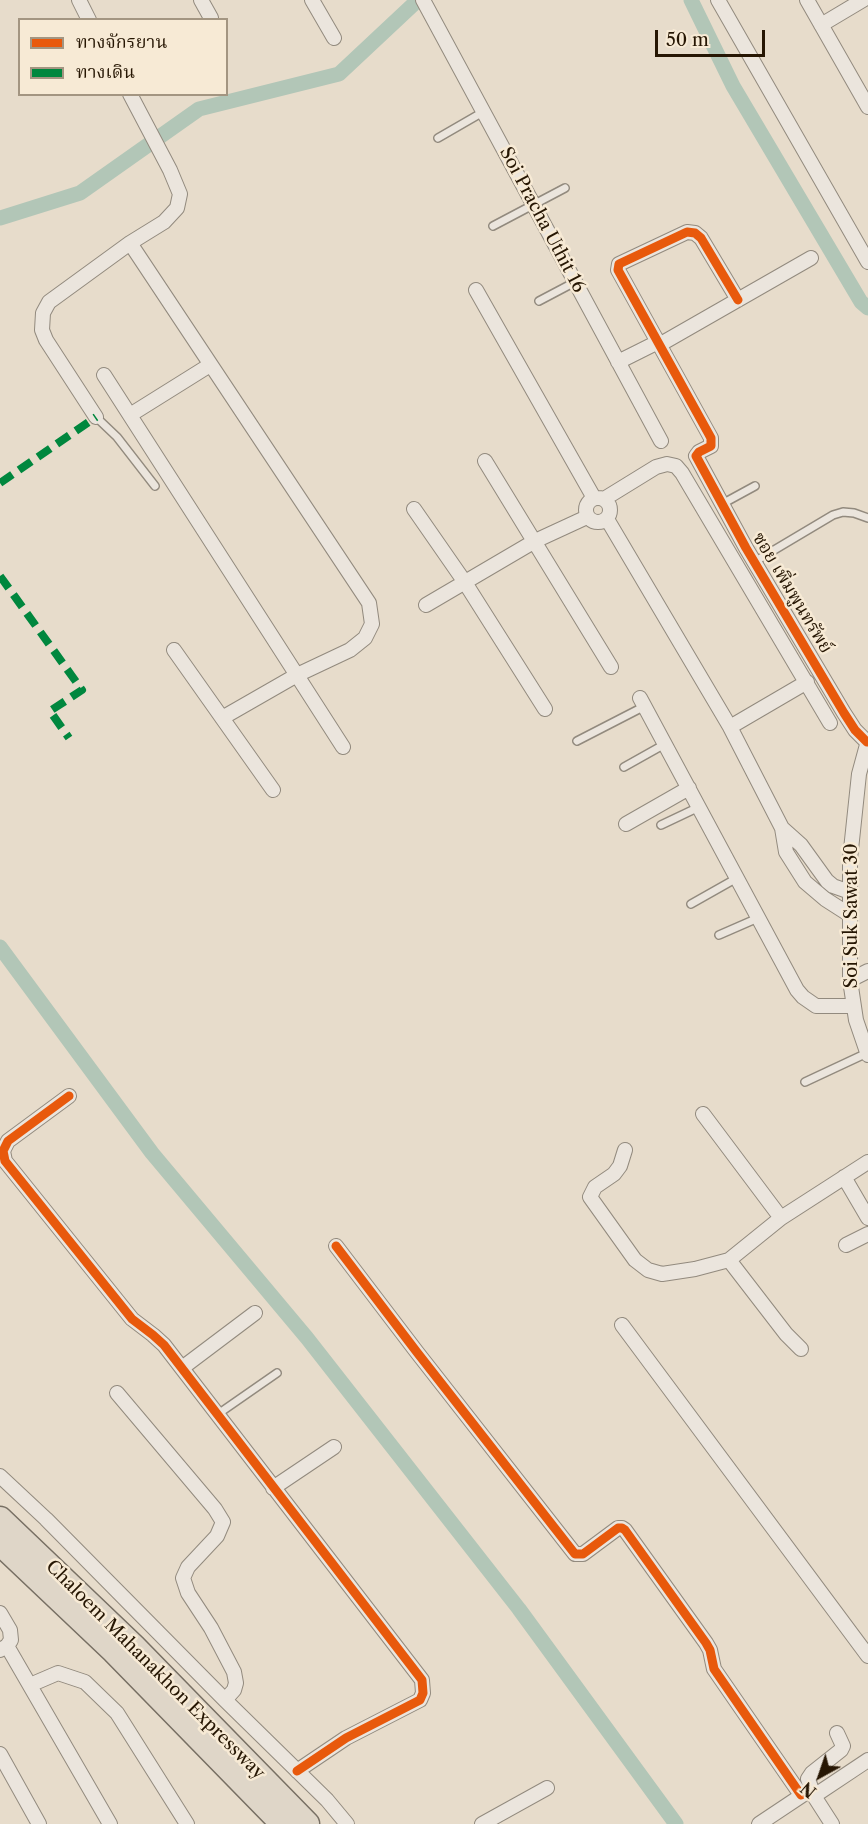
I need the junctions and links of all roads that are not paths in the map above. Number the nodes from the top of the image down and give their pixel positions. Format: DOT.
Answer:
graph roads {
  1 [pos="79,0"];
  2 [pos="201,0"];
  3 [pos="312,0"];
  4 [pos="423,0"];
  5 [pos="718,0"];
  6 [pos="807,0"];
  7 [pos="862,0"];
  8 [pos="88,18"];
  9 [pos="211,18"];
  10 [pos="821,25"];
  11 [pos="334,38"];
  12 [pos="864,88"];
  13 [pos="134,96"];
  14 [pos="868,107"];
  15 [pos="483,112"];
  16 [pos="438,138"];
  17 [pos="564,188"];
  18 [pos="533,205"];
  19 [pos="493,226"];
  20 [pos="130,243"];
  21 [pos="811,258"];
  22 [pos="868,262"];
  23 [pos="575,282"];
  24 [pos="476,290"];
  25 [pos="738,300"];
  26 [pos="539,301"];
  27 [pos="655,345"];
  28 [pos="618,362"];
  29 [pos="210,365"];
  30 [pos="104,375"];
  31 [pos="130,415"];
  32 [pos="96,417"];
  33 [pos="661,441"];
  34 [pos="485,461"];
  35 [pos="155,486"];
  36 [pos="755,486"];
  37 [pos="599,498"];
  38 [pos="722,504"];
  39 [pos="414,509"];
  40 [pos="587,516"];
  41 [pos="868,518"];
  42 [pos="607,519"];
  43 [pos="534,541"];
  44 [pos="754,562"];
  45 [pos="464,581"];
  46 [pos="426,605"];
  47 [pos="174,650"];
  48 [pos="611,667"];
  49 [pos="297,675"];
  50 [pos="807,682"];
  51 [pos="642,702"];
  52 [pos="545,709"];
  53 [pos="222,718"];
  54 [pos="830,723"];
  55 [pos="730,727"];
  56 [pos="577,741"];
  57 [pos="867,742"];
  58 [pos="666,744"];
  59 [pos="343,747"];
  60 [pos="624,768"];
  61 [pos="689,788"];
  62 [pos="273,790"];
  63 [pos="699,807"];
  64 [pos="626,824"];
  65 [pos="661,825"];
  66 [pos="782,828"];
  67 [pos="737,878"];
  68 [pos="850,892"];
  69 [pos="691,904"];
  70 [pos="850,915"];
  71 [pos="758,918"];
  72 [pos="719,935"];
  73 [pos="868,970"];
  74 [pos="850,980"];
  75 [pos="853,1006"];
  76 [pos="867,1054"];
  77 [pos="805,1082"];
  78 [pos="69,1096"];
  79 [pos="703,1114"];
  80 [pos="625,1150"];
  81 [pos="868,1162"];
  82 [pos="844,1177"];
  83 [pos="781,1218"];
  84 [pos="868,1218"];
  85 [pos="868,1234"];
  86 [pos="846,1245"];
  87 [pos="336,1246"];
  88 [pos="729,1260"];
  89 [pos="255,1313"];
  90 [pos="622,1325"];
  91 [pos="801,1348"];
  92 [pos="182,1368"];
  93 [pos="277,1373"];
  94 [pos="117,1393"];
  95 [pos="217,1414"];
  96 [pos="334,1447"];
  97 [pos="0,1476"];
  98 [pos="273,1488"];
  99 [pos="0,1519"];
  100 [pos="0,1532"];
  101 [pos="0,1543"];
  102 [pos="0,1613"];
  103 [pos="4,1648"];
  104 [pos="868,1656"];
  105 [pos="30,1685"];
  106 [pos="225,1700"];
  107 [pos="837,1733"];
  108 [pos="0,1754"];
  109 [pos="868,1760"];
  110 [pos="297,1771"];
  111 [pos="547,1788"];
  112 [pos="809,1793"];
  113 [pos="39,1824"];
  114 [pos="111,1824"];
  115 [pos="187,1824"];
  116 [pos="282,1824"];
  117 [pos="293,1824"];
  118 [pos="307,1824"];
  119 [pos="347,1824"];
  120 [pos="482,1824"];
  121 [pos="759,1824"];
  122 [pos="832,1824"];
  1 -- 8 [label="street"];
  2 -- 9 [label="street"];
  3 -- 11 [label="street"];
  4 -- 15 [label="street, Soi Pracha Uthit 16"];
  5 -- 22 [label="street"];
  6 -- 10 [label="street"];
  7 -- 10 [label="street"];
  10 -- 12 [label="street"];
  12 -- 14 [label="street"];
  13 -- 20 [label="street"];
  15 -- 16 [label="lane"];
  15 -- 18 [label="street, Soi Pracha Uthit 16"];
  17 -- 18 [label="lane"];
  18 -- 19 [label="lane"];
  18 -- 23 [label="street, Soi Pracha Uthit 16"];
  20 -- 29 [label="street"];
  20 -- 32 [label="street"];
  21 -- 25 [label="street"];
  23 -- 26 [label="lane"];
  23 -- 28 [label="street, Soi Pracha Uthit 16"];
  24 -- 37 [label="street"];
  25 -- 27 [label="street"];
  25 -- 27 [label="street"];
  27 -- 28 [label="street"];
  27 -- 38 [label="street, ซอย เพิ่มพูนทรัพย์"];
  28 -- 33 [label="street, Soi Pracha Uthit 16"];
  29 -- 31 [label="street"];
  29 -- 49 [label="street"];
  30 -- 31 [label="street"];
  31 -- 49 [label="street"];
  32 -- 35 [label="lane"];
  34 -- 43 [label="street"];
  36 -- 38 [label="lane"];
  37 -- 40 [label="street"];
  37 -- 42 [label="street"];
  37 -- 50 [label="street"];
  38 -- 44 [label="street, ซอย เพิ่มพูนทรัพย์"];
  39 -- 45 [label="street"];
  40 -- 42 [label="street"];
  40 -- 43 [label="street"];
  41 -- 44 [label="lane"];
  42 -- 55 [label="street"];
  43 -- 45 [label="street"];
  43 -- 48 [label="street"];
  44 -- 57 [label="street, ซอย เพิ่มพูนทรัพย์"];
  45 -- 46 [label="street"];
  45 -- 52 [label="street"];
  47 -- 53 [label="street"];
  49 -- 53 [label="street"];
  49 -- 59 [label="street"];
  50 -- 54 [label="street"];
  50 -- 55 [label="street"];
  51 -- 56 [label="lane"];
  51 -- 58 [label="street"];
  53 -- 62 [label="street"];
  55 -- 66 [label="street"];
  57 -- 68 [label="street, Soi Suk Sawat 30"];
  58 -- 60 [label="lane"];
  58 -- 61 [label="street"];
  61 -- 63 [label="street"];
  61 -- 64 [label="street"];
  63 -- 65 [label="lane"];
  63 -- 67 [label="street"];
  66 -- 68 [label="street"];
  66 -- 70 [label="street"];
  67 -- 69 [label="lane"];
  67 -- 71 [label="street"];
  68 -- 70 [label="street, Soi Suk Sawat 30"];
  70 -- 74 [label="street, Soi Suk Sawat 30"];
  71 -- 72 [label="lane"];
  71 -- 75 [label="street"];
  73 -- 74 [label="street"];
  74 -- 75 [label="street, Soi Suk Sawat 30"];
  75 -- 76 [label="street, Soi Suk Sawat 30"];
  76 -- 77 [label="lane"];
  78 -- 92 [label="street"];
  79 -- 83 [label="street"];
  80 -- 88 [label="street"];
  81 -- 82 [label="street"];
  82 -- 83 [label="street"];
  82 -- 84 [label="street"];
  83 -- 88 [label="street"];
  85 -- 86 [label="street"];
  87 -- 112 [label="street"];
  88 -- 91 [label="street"];
  89 -- 92 [label="street"];
  90 -- 104 [label="street"];
  92 -- 95 [label="street"];
  93 -- 95 [label="lane"];
  94 -- 106 [label="street"];
  95 -- 98 [label="street"];
  96 -- 98 [label="street"];
  97 -- 106 [label="street"];
  98 -- 110 [label="street"];
  99 -- 118 [label="highway, Chaloem Mahanakhon Expressway"];
  100 -- 117 [label="street"];
  101 -- 116 [label="highway, Chaloem Mahanakhon Expressway"];
  102 -- 103 [label="street"];
  103 -- 105 [label="street"];
  105 -- 114 [label="street"];
  105 -- 115 [label="street"];
  106 -- 110 [label="street"];
  107 -- 112 [label="street"];
  108 -- 113 [label="street"];
  109 -- 112 [label="street"];
  110 -- 119 [label="street"];
  111 -- 120 [label="street"];
  112 -- 121 [label="street"];
  112 -- 122 [label="street"];
}
